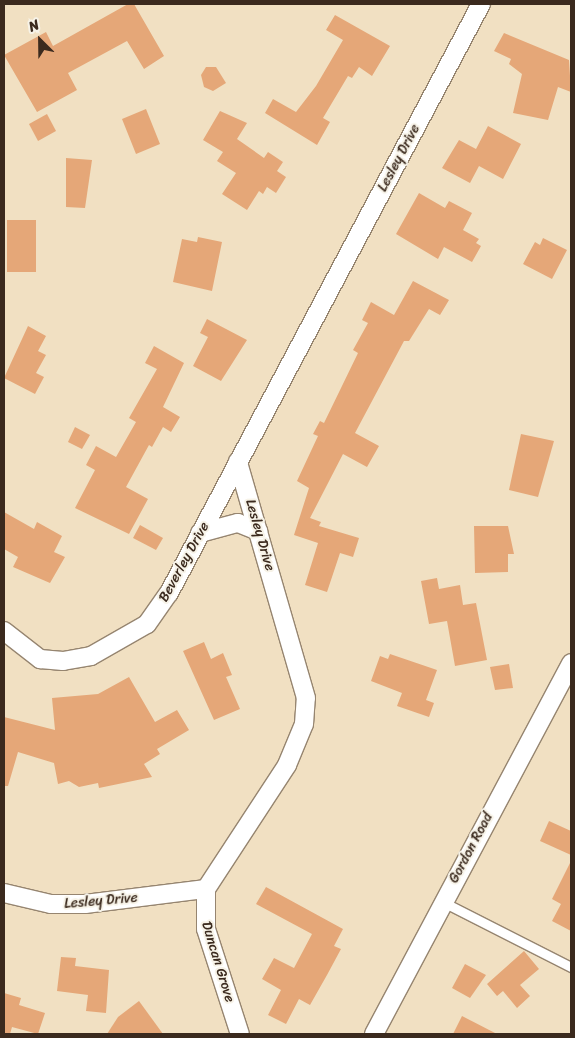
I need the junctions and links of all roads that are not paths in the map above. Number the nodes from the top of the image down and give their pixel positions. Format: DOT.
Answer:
graph roads {
  1 [pos="481,4"];
  2 [pos="238,462"];
  3 [pos="258,531"];
  4 [pos="200,533"];
  5 [pos="4,631"];
  6 [pos="571,663"];
  7 [pos="206,889"];
  8 [pos="4,893"];
  9 [pos="443,902"];
  10 [pos="571,967"];
  11 [pos="240,1034"];
  12 [pos="374,1034"];
  1 -- 2 [label="street, Lesley Drive"];
  2 -- 3 [label="street, Lesley Drive"];
  2 -- 4 [label="street, Beverley Drive"];
  3 -- 4 [label="street"];
  3 -- 7 [label="street, Lesley Drive"];
  4 -- 5 [label="street, Beverley Drive"];
  6 -- 9 [label="street, Gordon Road"];
  7 -- 8 [label="street, Lesley Drive"];
  7 -- 11 [label="street, Duncan Grove"];
  9 -- 10 [label="lane"];
  9 -- 12 [label="street, Gordon Road"];
}
